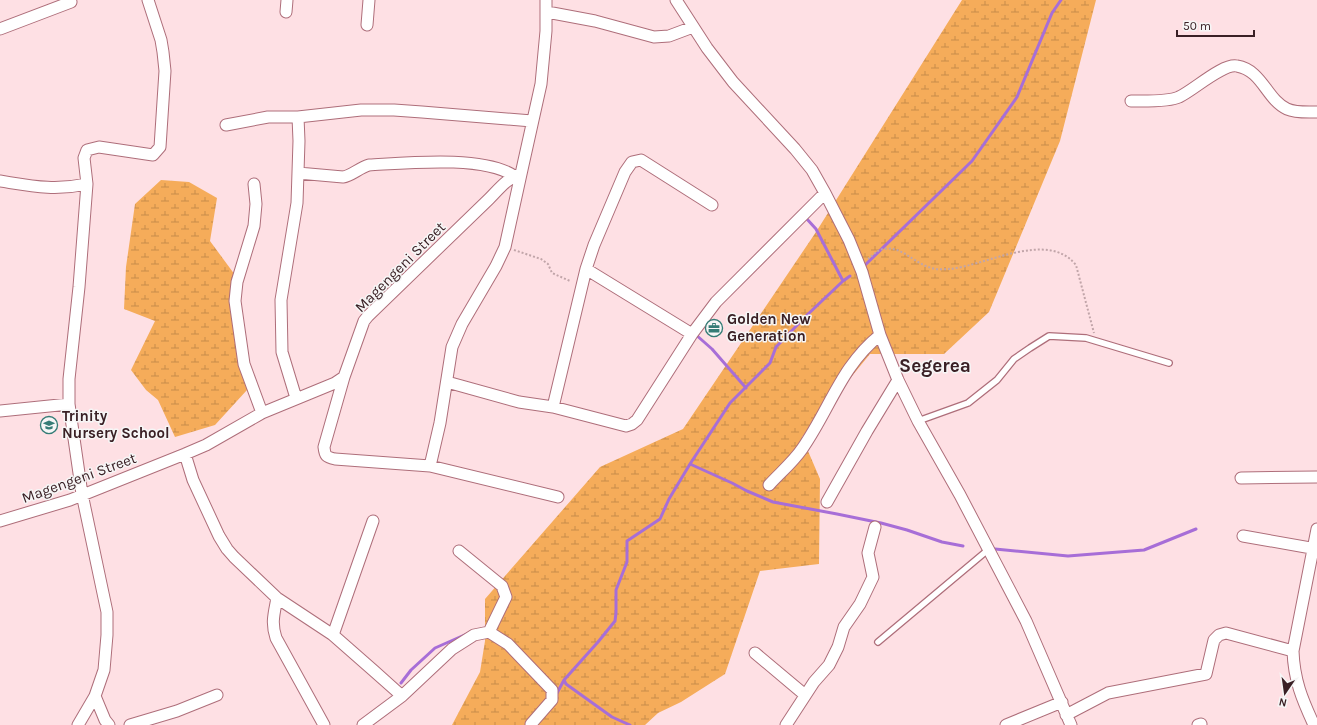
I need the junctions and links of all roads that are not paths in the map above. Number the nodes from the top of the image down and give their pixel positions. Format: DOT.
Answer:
graph roads {
  1 [pos="148,0"];
  2 [pos="287,0"];
  3 [pos="369,0"];
  4 [pos="546,0"];
  5 [pos="676,0"];
  6 [pos="72,2"];
  7 [pos="286,12"];
  8 [pos="547,12"];
  9 [pos="367,25"];
  10 [pos="692,27"];
  11 [pos="0,29"];
  12 [pos="1131,101"];
  13 [pos="1317,112"];
  14 [pos="298,117"];
  15 [pos="532,121"];
  16 [pos="226,125"];
  17 [pos="298,172"];
  18 [pos="518,175"];
  19 [pos="0,181"];
  20 [pos="87,184"];
  21 [pos="254,184"];
  22 [pos="825,193"];
  23 [pos="712,205"];
  24 [pos="586,269"];
  25 [pos="692,334"];
  26 [pos="880,335"];
  27 [pos="1169,363"];
  28 [pos="344,377"];
  29 [pos="898,380"];
  30 [pos="447,382"];
  31 [pos="296,398"];
  32 [pos="69,404"];
  33 [pos="553,407"];
  34 [pos="0,411"];
  35 [pos="262,413"];
  36 [pos="918,421"];
  37 [pos="185,454"];
  38 [pos="430,466"];
  39 [pos="1317,477"];
  40 [pos="1241,478"];
  41 [pos="769,485"];
  42 [pos="82,494"];
  43 [pos="558,497"];
  44 [pos="827,502"];
  45 [pos="0,521"];
  46 [pos="373,521"];
  47 [pos="875,527"];
  48 [pos="1317,529"];
  49 [pos="1244,536"];
  50 [pos="989,549"];
  51 [pos="1316,549"];
  52 [pos="458,551"];
  53 [pos="277,598"];
  54 [pos="489,632"];
  55 [pos="333,636"];
  56 [pos="878,642"];
  57 [pos="1293,651"];
  58 [pos="756,653"];
  59 [pos="217,695"];
  60 [pos="805,695"];
  61 [pos="95,696"];
  62 [pos="402,696"];
  63 [pos="1062,702"];
  64 [pos="1069,720"];
  65 [pos="531,724"];
  66 [pos="78,725"];
  67 [pos="109,725"];
  68 [pos="130,725"];
  69 [pos="324,725"];
  70 [pos="363,725"];
  71 [pos="786,725"];
  72 [pos="1006,725"];
  73 [pos="1314,725"];
  1 -- 20 [label="street"];
  2 -- 7 [label="street"];
  3 -- 9 [label="street"];
  4 -- 8 [label="street"];
  5 -- 10 [label="street"];
  6 -- 11 [label="street"];
  8 -- 10 [label="street"];
  8 -- 15 [label="street"];
  10 -- 22 [label="street"];
  12 -- 13 [label="street"];
  14 -- 15 [label="street"];
  14 -- 16 [label="street"];
  14 -- 17 [label="street"];
  15 -- 18 [label="street"];
  17 -- 18 [label="street"];
  17 -- 31 [label="street"];
  18 -- 28 [label="street, Magengeni Street"];
  18 -- 30 [label="street"];
  19 -- 20 [label="street"];
  20 -- 32 [label="street"];
  21 -- 35 [label="street"];
  22 -- 25 [label="street"];
  22 -- 26 [label="street"];
  23 -- 24 [label="street"];
  24 -- 25 [label="street"];
  24 -- 33 [label="street"];
  25 -- 33 [label="street"];
  26 -- 29 [label="street"];
  26 -- 41 [label="street"];
  27 -- 36 [label="lane"];
  28 -- 31 [label="street, Magengeni Street"];
  28 -- 38 [label="street"];
  29 -- 36 [label="street"];
  29 -- 44 [label="street"];
  30 -- 33 [label="street"];
  30 -- 38 [label="street"];
  31 -- 35 [label="street, Magengeni Street"];
  32 -- 34 [label="street"];
  32 -- 42 [label="street"];
  35 -- 37 [label="street, Magengeni Street"];
  36 -- 50 [label="street"];
  37 -- 42 [label="street, Magengeni Street"];
  37 -- 53 [label="street"];
  38 -- 43 [label="street"];
  39 -- 40 [label="street"];
  42 -- 45 [label="street, Magengeni Street"];
  42 -- 61 [label="street"];
  46 -- 55 [label="street"];
  47 -- 60 [label="street"];
  48 -- 51 [label="street"];
  49 -- 51 [label="street"];
  50 -- 56 [label="lane"];
  50 -- 63 [label="street"];
  51 -- 57 [label="street"];
  52 -- 54 [label="street"];
  53 -- 55 [label="street"];
  53 -- 69 [label="street"];
  54 -- 62 [label="street"];
  54 -- 65 [label="street"];
  55 -- 62 [label="street"];
  57 -- 64 [label="street"];
  57 -- 73 [label="street"];
  58 -- 60 [label="street"];
  59 -- 68 [label="street"];
  60 -- 71 [label="street"];
  61 -- 66 [label="street"];
  61 -- 67 [label="street"];
  62 -- 70 [label="street"];
  63 -- 64 [label="street"];
  63 -- 72 [label="street"];
}
